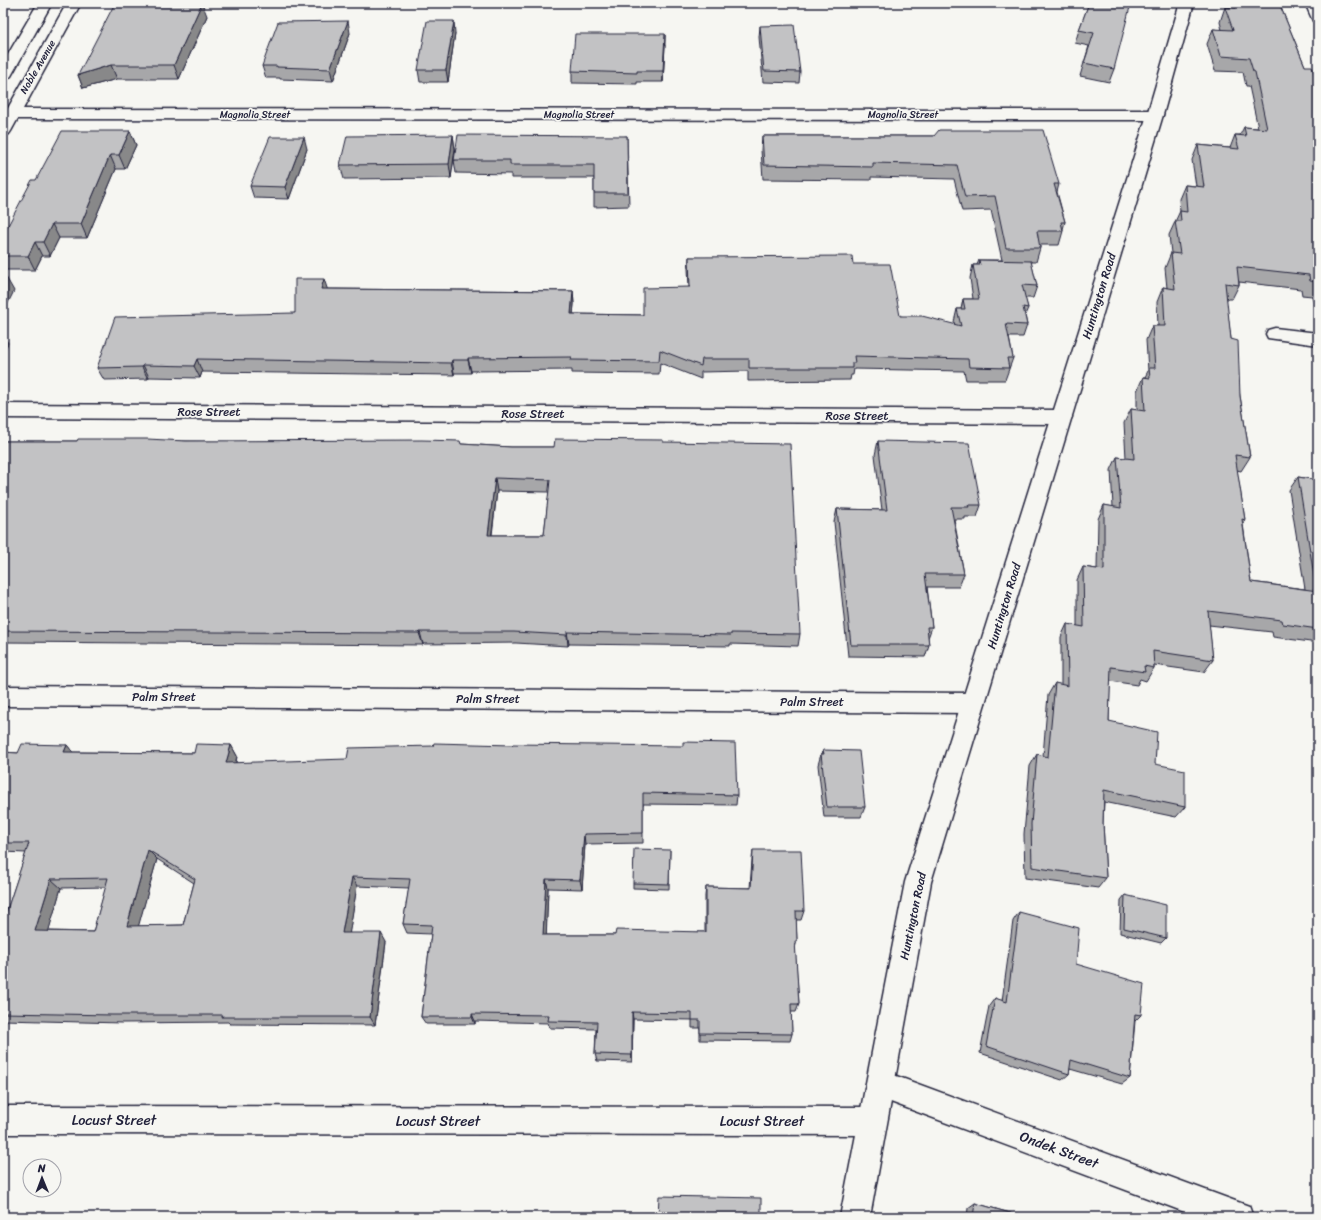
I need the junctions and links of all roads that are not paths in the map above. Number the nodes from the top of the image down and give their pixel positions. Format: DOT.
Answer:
graph roads {
  1 [pos="45,3"];
  2 [pos="74,3"];
  3 [pos="1187,3"];
  4 [pos="1312,3"];
  5 [pos="1318,18"];
  6 [pos="3,76"];
  7 [pos="7,114"];
  8 [pos="1155,114"];
  9 [pos="3,131"];
  10 [pos="1275,334"];
  11 [pos="1318,339"];
  12 [pos="3,411"];
  13 [pos="1062,417"];
  14 [pos="3,696"];
  15 [pos="973,703"];
  16 [pos="880,1084"];
  17 [pos="3,1120"];
  18 [pos="872,1121"];
  19 [pos="855,1217"];
  20 [pos="1238,1217"];
  1 -- 6 [label="street"];
  2 -- 7 [label="street, Noble Avenue"];
  3 -- 8 [label="street, Huntington Road"];
  4 -- 5 [label="street"];
  7 -- 8 [label="street, Magnolia Street"];
  7 -- 9 [label="street, Noble Avenue"];
  8 -- 13 [label="street, Huntington Road"];
  10 -- 11 [label="street"];
  12 -- 13 [label="street, Rose Street"];
  13 -- 15 [label="street, Huntington Road"];
  14 -- 15 [label="street, Palm Street"];
  15 -- 16 [label="street, Huntington Road"];
  16 -- 18 [label="street, Huntington Road"];
  16 -- 20 [label="street, Ondek Street"];
  17 -- 18 [label="street, Locust Street"];
  18 -- 19 [label="street, Huntington Road"];
}
